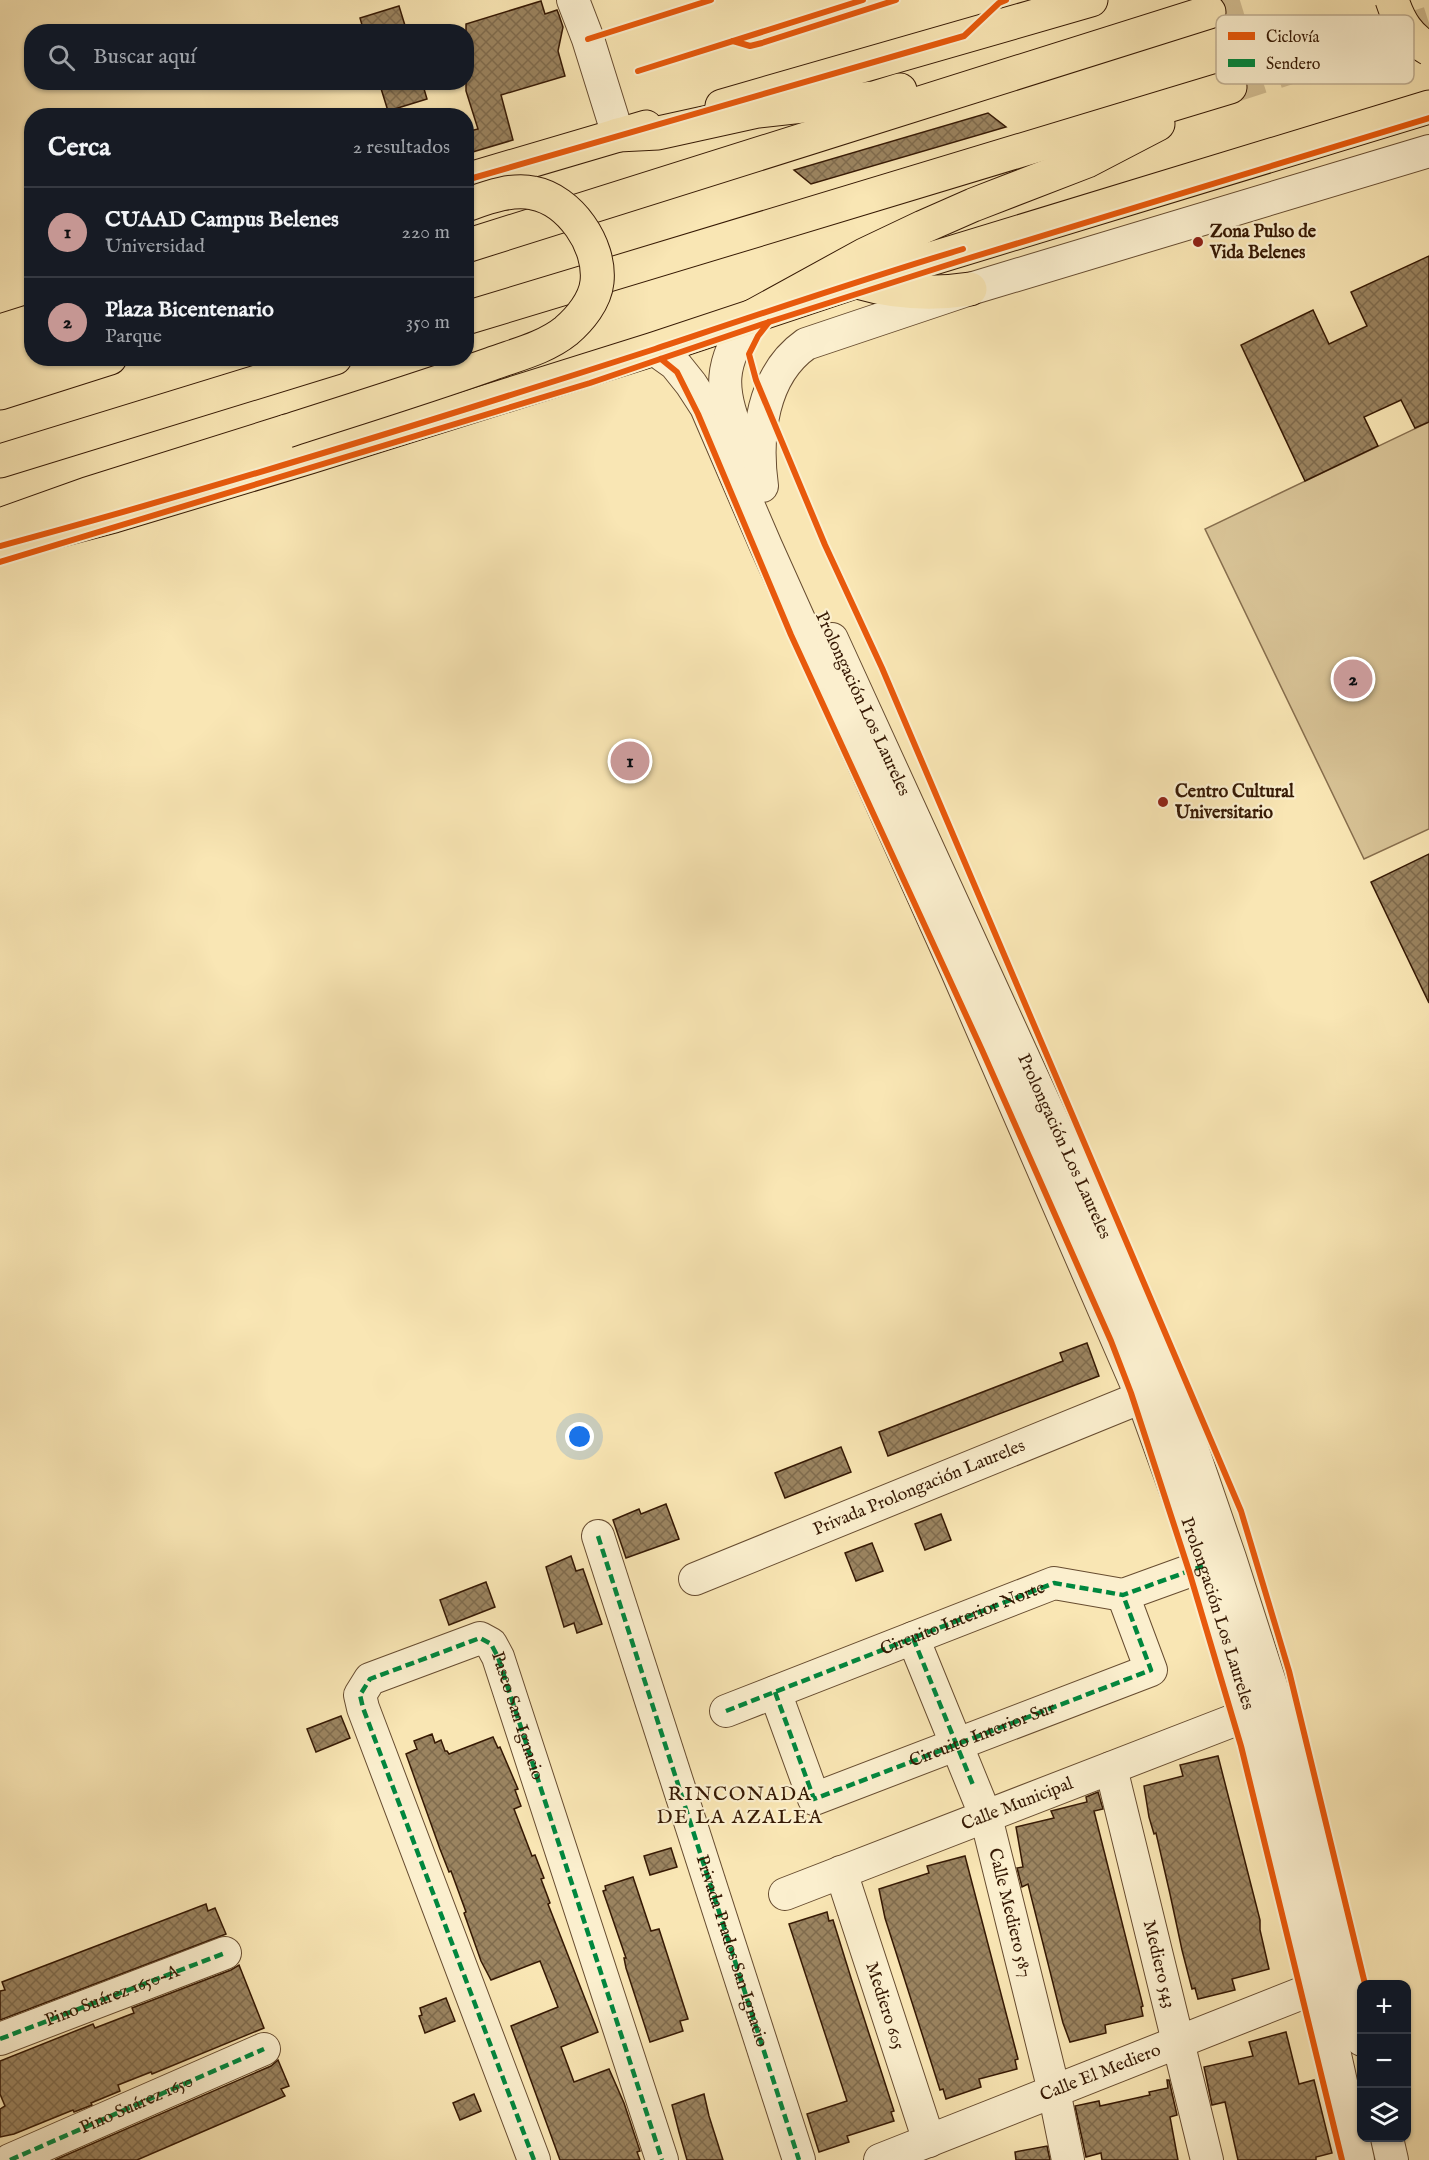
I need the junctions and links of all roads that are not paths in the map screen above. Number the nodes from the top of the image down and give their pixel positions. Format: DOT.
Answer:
graph roads {
  1 [pos="573,0"];
  2 [pos="1091,0"];
  3 [pos="1392,0"];
  4 [pos="1398,15"];
  5 [pos="1414,39"];
  6 [pos="1429,49"];
  7 [pos="1429,107"];
  8 [pos="618,135"];
  9 [pos="1429,151"];
  10 [pos="474,178"];
  11 [pos="474,204"];
  12 [pos="474,243"];
  13 [pos="855,282"];
  14 [pos="970,290"];
  15 [pos="474,316"];
  16 [pos="751,317"];
  17 [pos="24,324"];
  18 [pos="0,331"];
  19 [pos="654,349"];
  20 [pos="24,356"];
  21 [pos="0,364"];
  22 [pos="85,366"];
  23 [pos="309,366"];
  24 [pos="0,393"];
  25 [pos="726,431"];
  26 [pos="0,460"];
  27 [pos="762,486"];
  28 [pos="0,525"];
  29 [pos="0,546"];
  30 [pos="968,964"];
  31 [pos="1169,1381"];
  32 [pos="1142,1397"];
  33 [pos="598,1536"];
  34 [pos="1203,1566"];
  35 [pos="695,1579"];
  36 [pos="1123,1595"];
  37 [pos="913,1638"];
  38 [pos="776,1692"];
  39 [pos="726,1711"];
  40 [pos="1250,1714"];
  41 [pos="956,1745"];
  42 [pos="1111,1768"];
  43 [pos="986,1817"];
  44 [pos="841,1872"];
  45 [pos="785,1894"];
  46 [pos="225,1953"];
  47 [pos="1320,1986"];
  48 [pos="1360,2034"];
  49 [pos="0,2039"];
  50 [pos="1178,2042"];
  51 [pos="264,2049"];
  52 [pos="1054,2091"];
  53 [pos="929,2140"];
  54 [pos="1388,2142"];
  55 [pos="10,2160"];
  56 [pos="534,2160"];
  57 [pos="662,2160"];
  58 [pos="799,2160"];
  59 [pos="880,2160"];
  60 [pos="1068,2160"];
  61 [pos="1207,2160"];
  62 [pos="1358,2160"];
  63 [pos="1392,2160"];
  1 -- 8 [label="street"];
  2 -- 8 [label="main road"];
  3 -- 4 [label="main road, bridge"];
  5 -- 6 [label="main road, bridge"];
  7 -- 13 [label="main road"];
  8 -- 10 [label="main road"];
  8 -- 12 [label="main road"];
  9 -- 14 [label="street"];
  11 -- 28 [label="main road, bridge"];
  13 -- 14 [label="main road"];
  13 -- 16 [label="main road"];
  14 -- 27 [label="street"];
  15 -- 16 [label="main road"];
  16 -- 19 [label="main road"];
  16 -- 25 [label="street, Prolongación Los Laureles"];
  17 -- 18 [label="main road"];
  19 -- 25 [label="street, Prolongación Los Laureles"];
  19 -- 29 [label="main road"];
  20 -- 21 [label="main road"];
  22 -- 24 [label="main road"];
  23 -- 26 [label="main road"];
  25 -- 27 [label="street, Prolongación Los Laureles"];
  25 -- 30 [label="street, Prolongación Los Laureles"];
  27 -- 30 [label="street, Prolongación Los Laureles"];
  30 -- 31 [label="street, Prolongación Los Laureles"];
  30 -- 32 [label="street, Prolongación Los Laureles"];
  31 -- 32 [label="street, Privada Prolongación Laureles"];
  31 -- 48 [label="street, Prolongación Los Laureles"];
  32 -- 34 [label="street, Prolongación Los Laureles"];
  32 -- 35 [label="street, Privada Prolongación Laureles"];
  33 -- 58 [label="street, Privada Prados San Ignacio"];
  34 -- 36 [label="street"];
  34 -- 40 [label="street, Prolongación Los Laureles"];
  36 -- 37 [label="street, Circuito Interior Norte"];
  36 -- 41 [label="street, Circuito Interior Sur"];
  37 -- 38 [label="street, Circuito Interior Norte"];
  37 -- 41 [label="street, Calle Mediero 587"];
  38 -- 39 [label="street, Circuito Interior Norte"];
  38 -- 41 [label="street, Circuito Interior Sur"];
  40 -- 42 [label="street, Calle Municipal"];
  40 -- 47 [label="street, Prolongación Los Laureles"];
  41 -- 43 [label="street, Calle Mediero 587"];
  42 -- 43 [label="street, Calle Municipal"];
  42 -- 50 [label="street, Mediero 543"];
  43 -- 44 [label="street, Calle Municipal"];
  43 -- 52 [label="street, Calle Mediero 587"];
  44 -- 45 [label="street, Calle Municipal"];
  44 -- 53 [label="street, Mediero 605"];
  46 -- 49 [label="street, Pino Suárez 1650-A"];
  47 -- 50 [label="street, Calle El Mediero"];
  47 -- 62 [label="street, Prolongación Los Laureles"];
  50 -- 52 [label="street, Calle El Mediero"];
  50 -- 61 [label="street, Mediero 543"];
  51 -- 55 [label="street, Pino Suárez 1650"];
  52 -- 53 [label="street, Calle El Mediero"];
  52 -- 60 [label="street, Calle Mediero 587"];
  53 -- 59 [label="street, Calle El Mediero"];
  54 -- 63 [label="street"];
  56 -- 57 [label="street, Paseo San Ignacio"];
}
